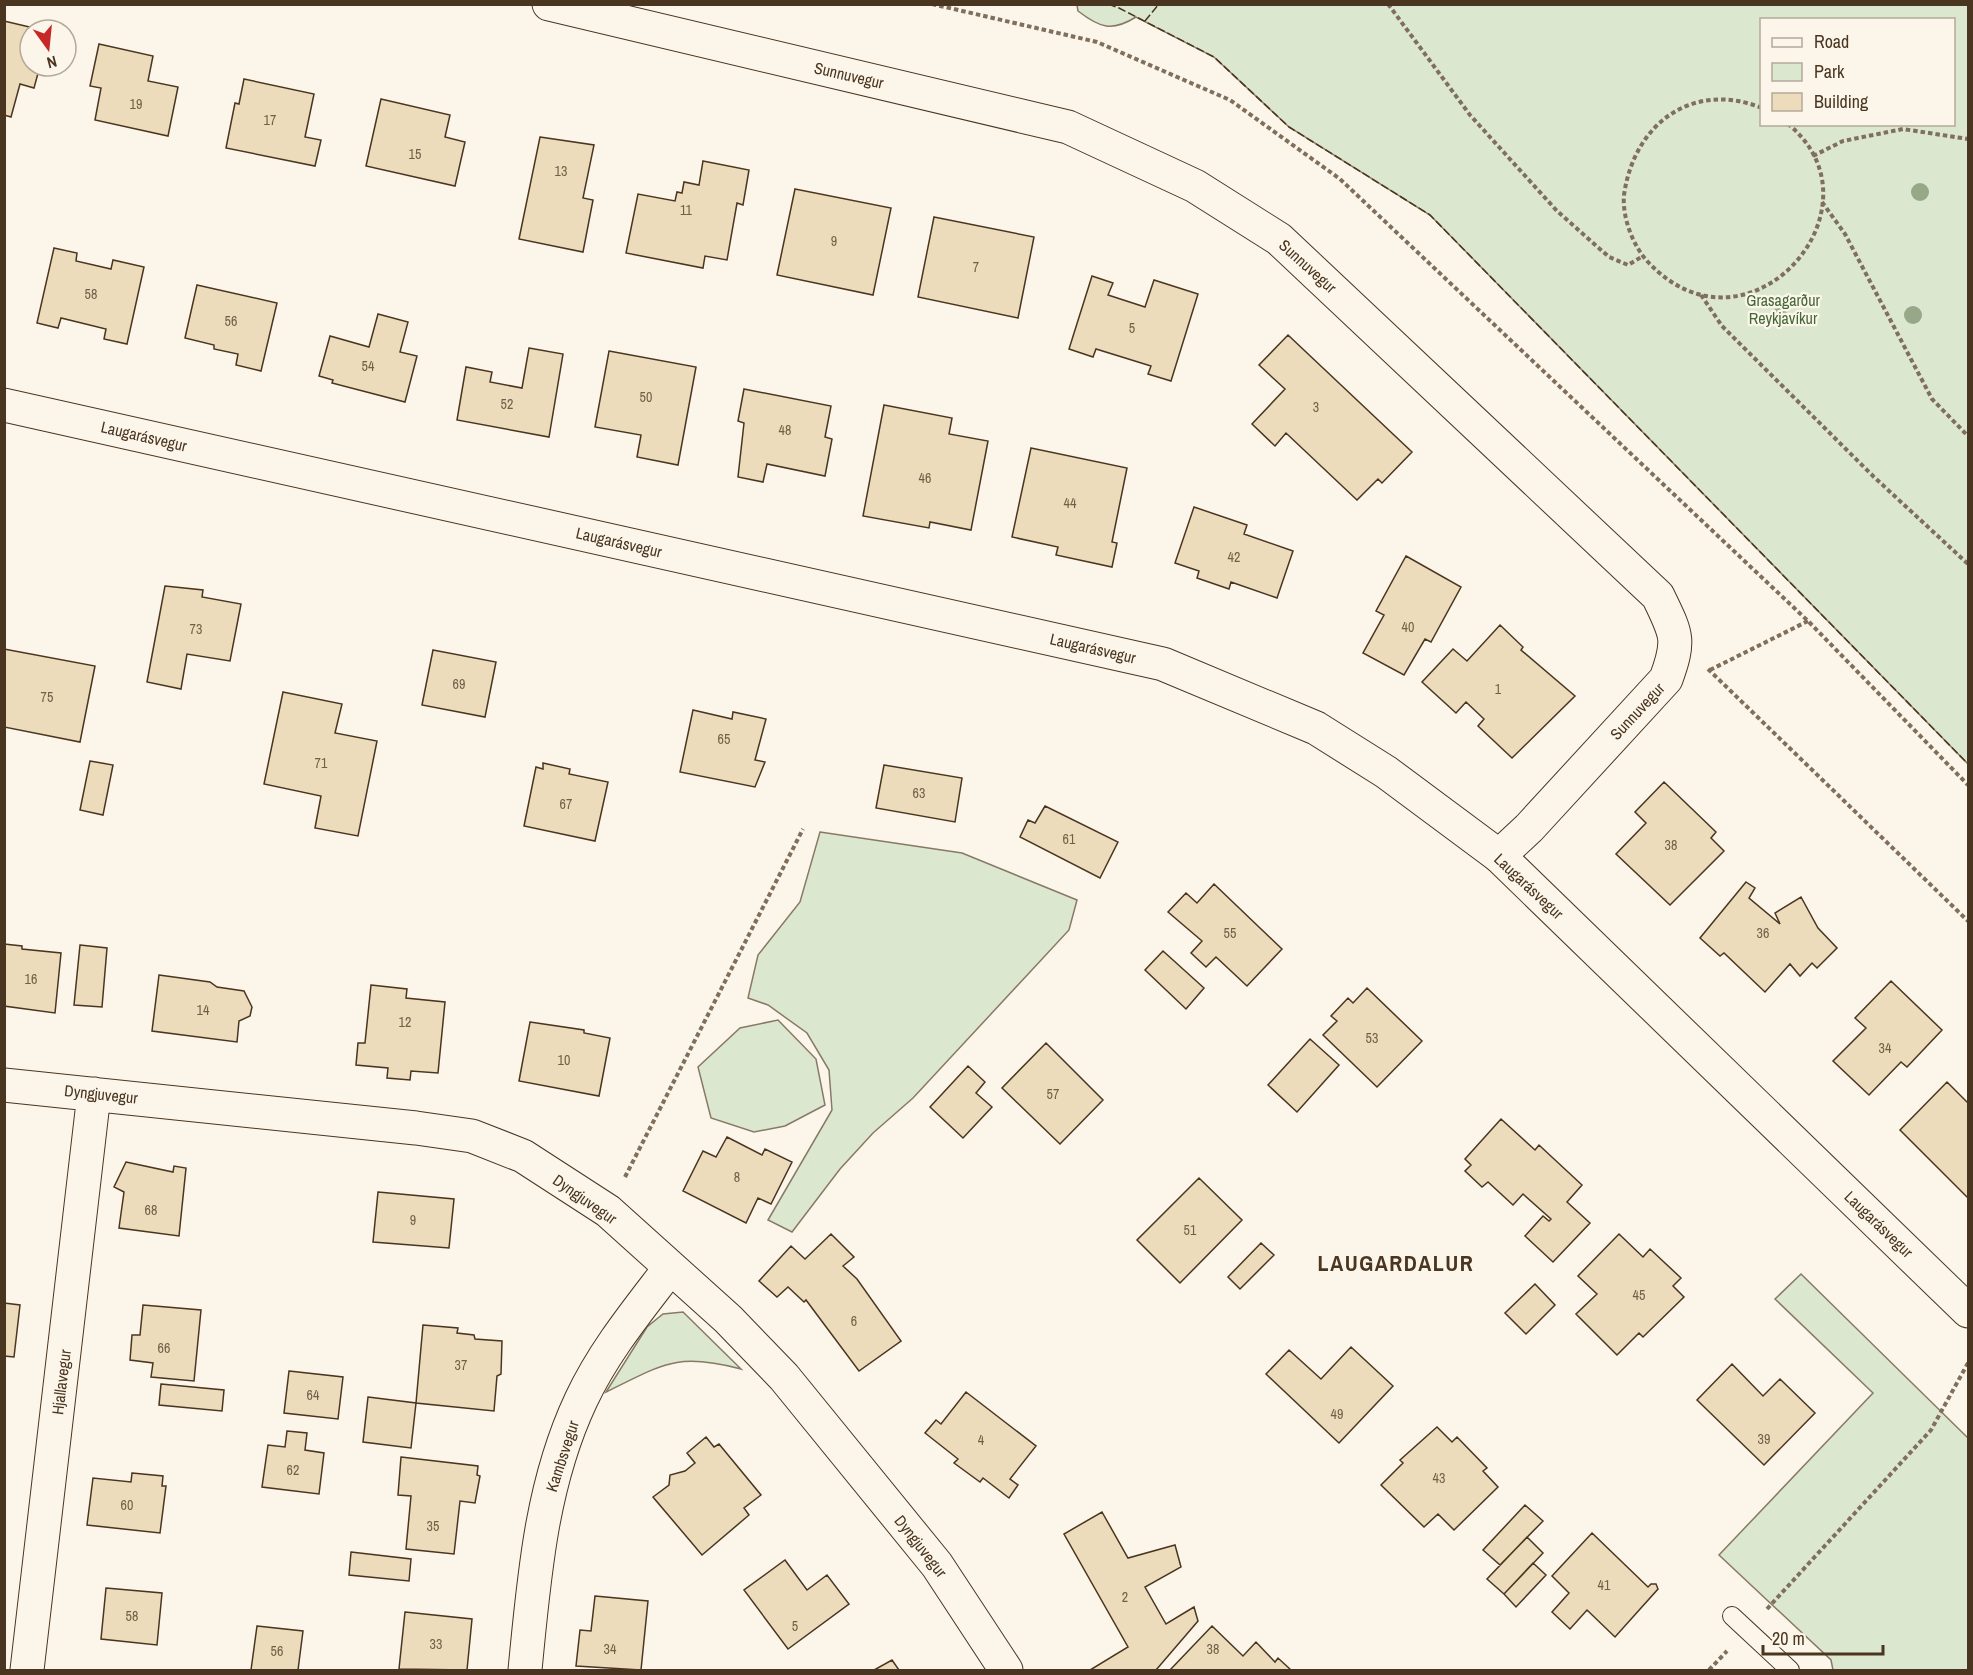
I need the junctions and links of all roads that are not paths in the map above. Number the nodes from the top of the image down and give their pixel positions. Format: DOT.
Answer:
graph roads {
  1 [pos="549,4"];
  2 [pos="4,405"];
  3 [pos="1499,856"];
  4 [pos="4,1085"];
  5 [pos="94,1094"];
  6 [pos="670,1268"];
  7 [pos="1968,1311"];
  8 [pos="1732,1616"];
  9 [pos="27,1671"];
  10 [pos="525,1671"];
  11 [pos="1006,1671"];
  12 [pos="1790,1671"];
  1 -- 3 [label="street, Sunnuvegur"];
  2 -- 3 [label="street, Laugarásvegur"];
  3 -- 7 [label="street, Laugarásvegur"];
  4 -- 5 [label="street, Dyngjuvegur"];
  5 -- 6 [label="street, Dyngjuvegur"];
  5 -- 9 [label="street, Hjallavegur"];
  6 -- 10 [label="street, Kambsvegur"];
  6 -- 11 [label="street, Dyngjuvegur"];
  8 -- 12 [label="lane"];
}
